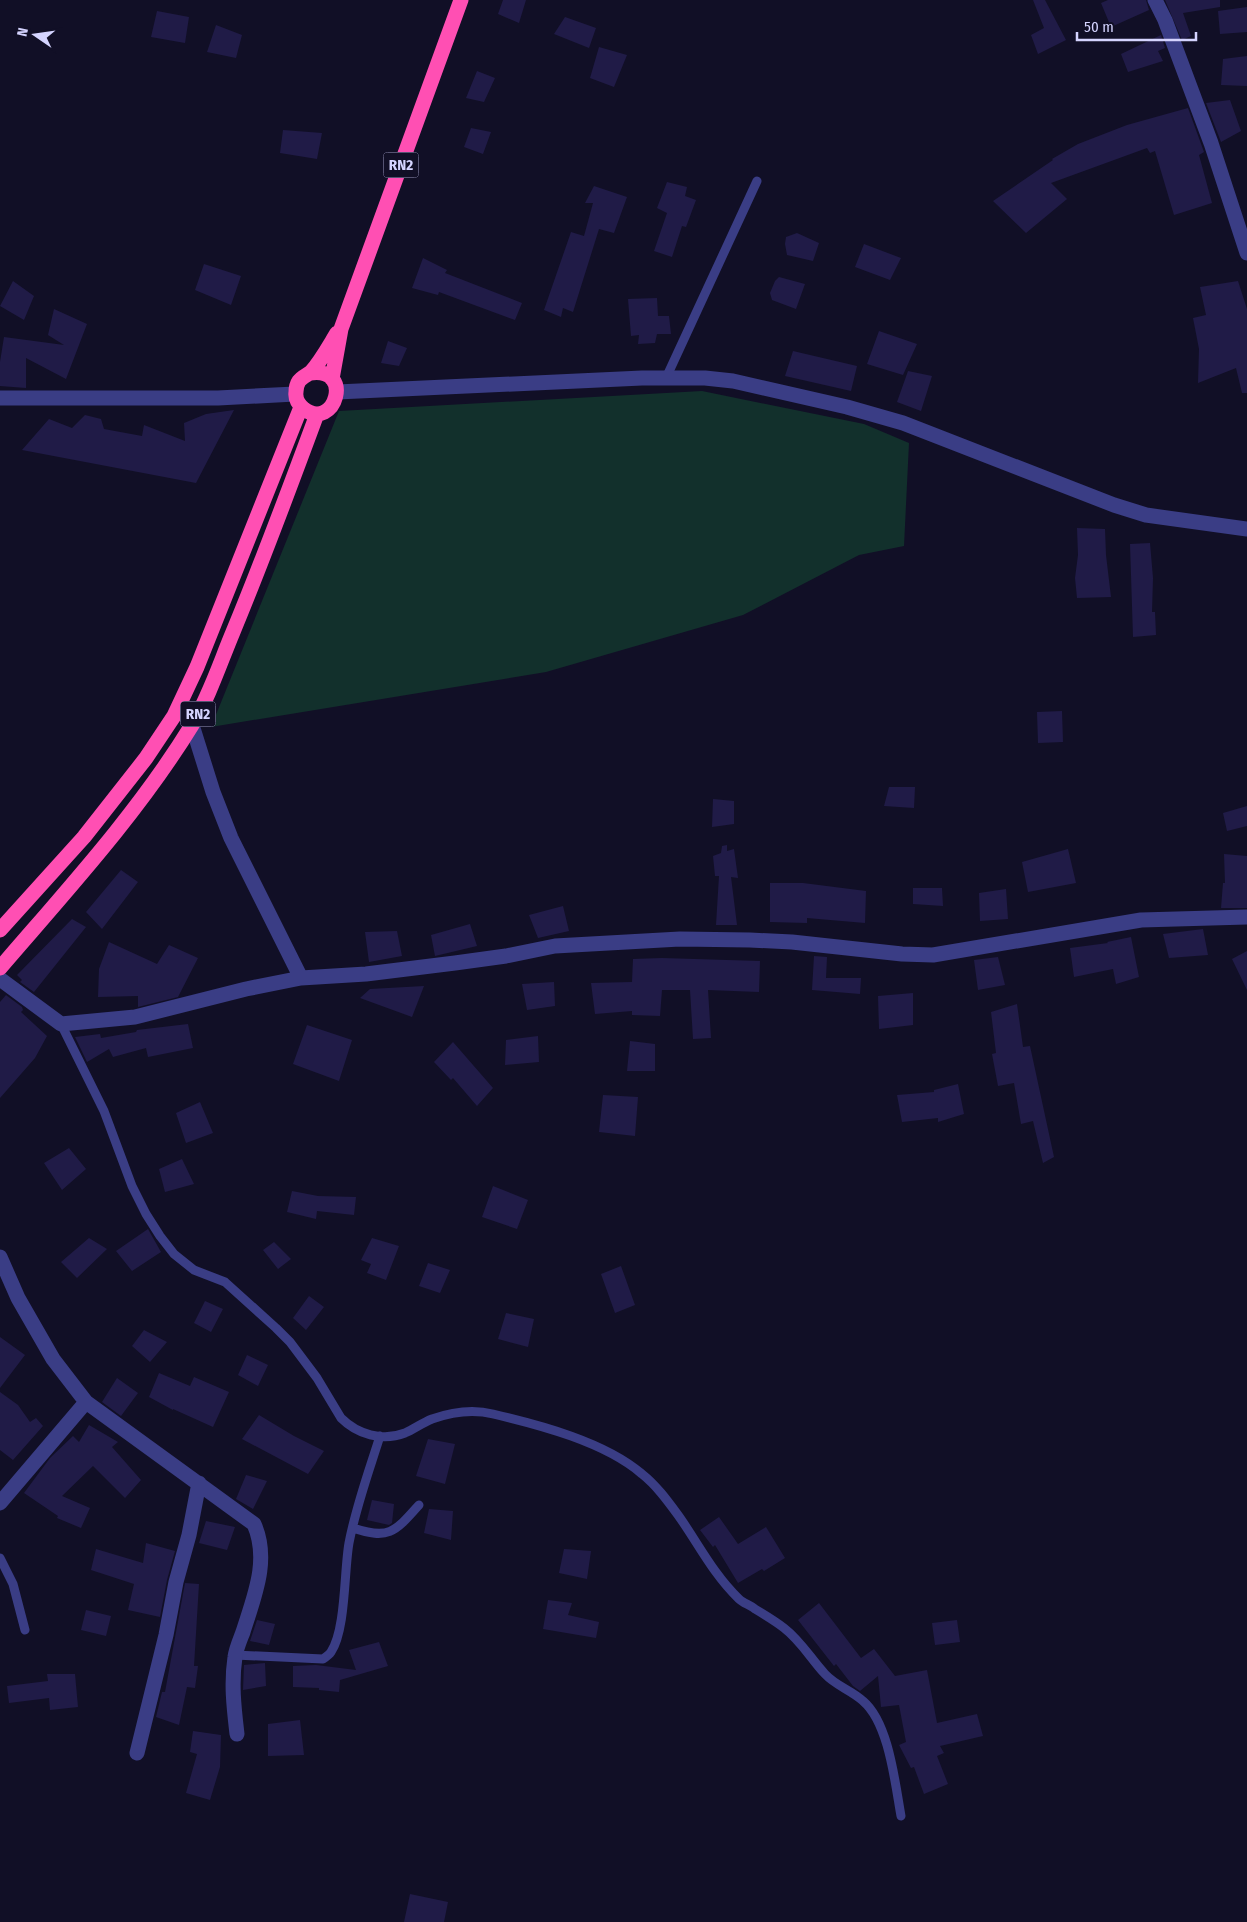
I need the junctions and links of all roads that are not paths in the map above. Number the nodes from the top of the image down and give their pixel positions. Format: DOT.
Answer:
graph roads {
  1 [pos="462,0"];
  2 [pos="1155,0"];
  3 [pos="757,181"];
  4 [pos="1247,253"];
  5 [pos="340,329"];
  6 [pos="310,373"];
  7 [pos="666,378"];
  8 [pos="335,385"];
  9 [pos="0,398"];
  10 [pos="298,400"];
  11 [pos="317,414"];
  12 [pos="1247,529"];
  13 [pos="192,725"];
  14 [pos="1247,916"];
  15 [pos="0,930"];
  16 [pos="0,968"];
  17 [pos="302,978"];
  18 [pos="0,979"];
  19 [pos="61,1024"];
  20 [pos="0,1257"];
  21 [pos="86,1402"];
  22 [pos="380,1436"];
  23 [pos="199,1483"];
  24 [pos="0,1503"];
  25 [pos="419,1505"];
  26 [pos="352,1528"];
  27 [pos="0,1558"];
  28 [pos="25,1630"];
  29 [pos="235,1655"];
  30 [pos="237,1734"];
  31 [pos="136,1753"];
  32 [pos="901,1816"];
  1 -- 5 [label="highway, RN2"];
  2 -- 4 [label="street"];
  3 -- 7 [label="lane"];
  5 -- 6 [label="highway, RN2"];
  5 -- 8 [label="highway, RN2"];
  6 -- 8 [label="highway"];
  6 -- 10 [label="highway, RN2"];
  7 -- 8 [label="street"];
  7 -- 12 [label="street"];
  8 -- 11 [label="highway, RN2"];
  9 -- 10 [label="street"];
  10 -- 11 [label="highway"];
  10 -- 15 [label="highway, RN2"];
  11 -- 13 [label="highway, RN2"];
  13 -- 16 [label="highway, RN2"];
  13 -- 17 [label="street"];
  14 -- 17 [label="street"];
  17 -- 19 [label="street"];
  18 -- 19 [label="street"];
  19 -- 22 [label="lane"];
  20 -- 21 [label="street"];
  21 -- 23 [label="street"];
  21 -- 24 [label="street"];
  22 -- 26 [label="lane"];
  22 -- 32 [label="lane"];
  23 -- 29 [label="street"];
  23 -- 31 [label="street"];
  25 -- 26 [label="lane"];
  26 -- 29 [label="lane"];
  27 -- 28 [label="lane"];
  29 -- 30 [label="street"];
}
